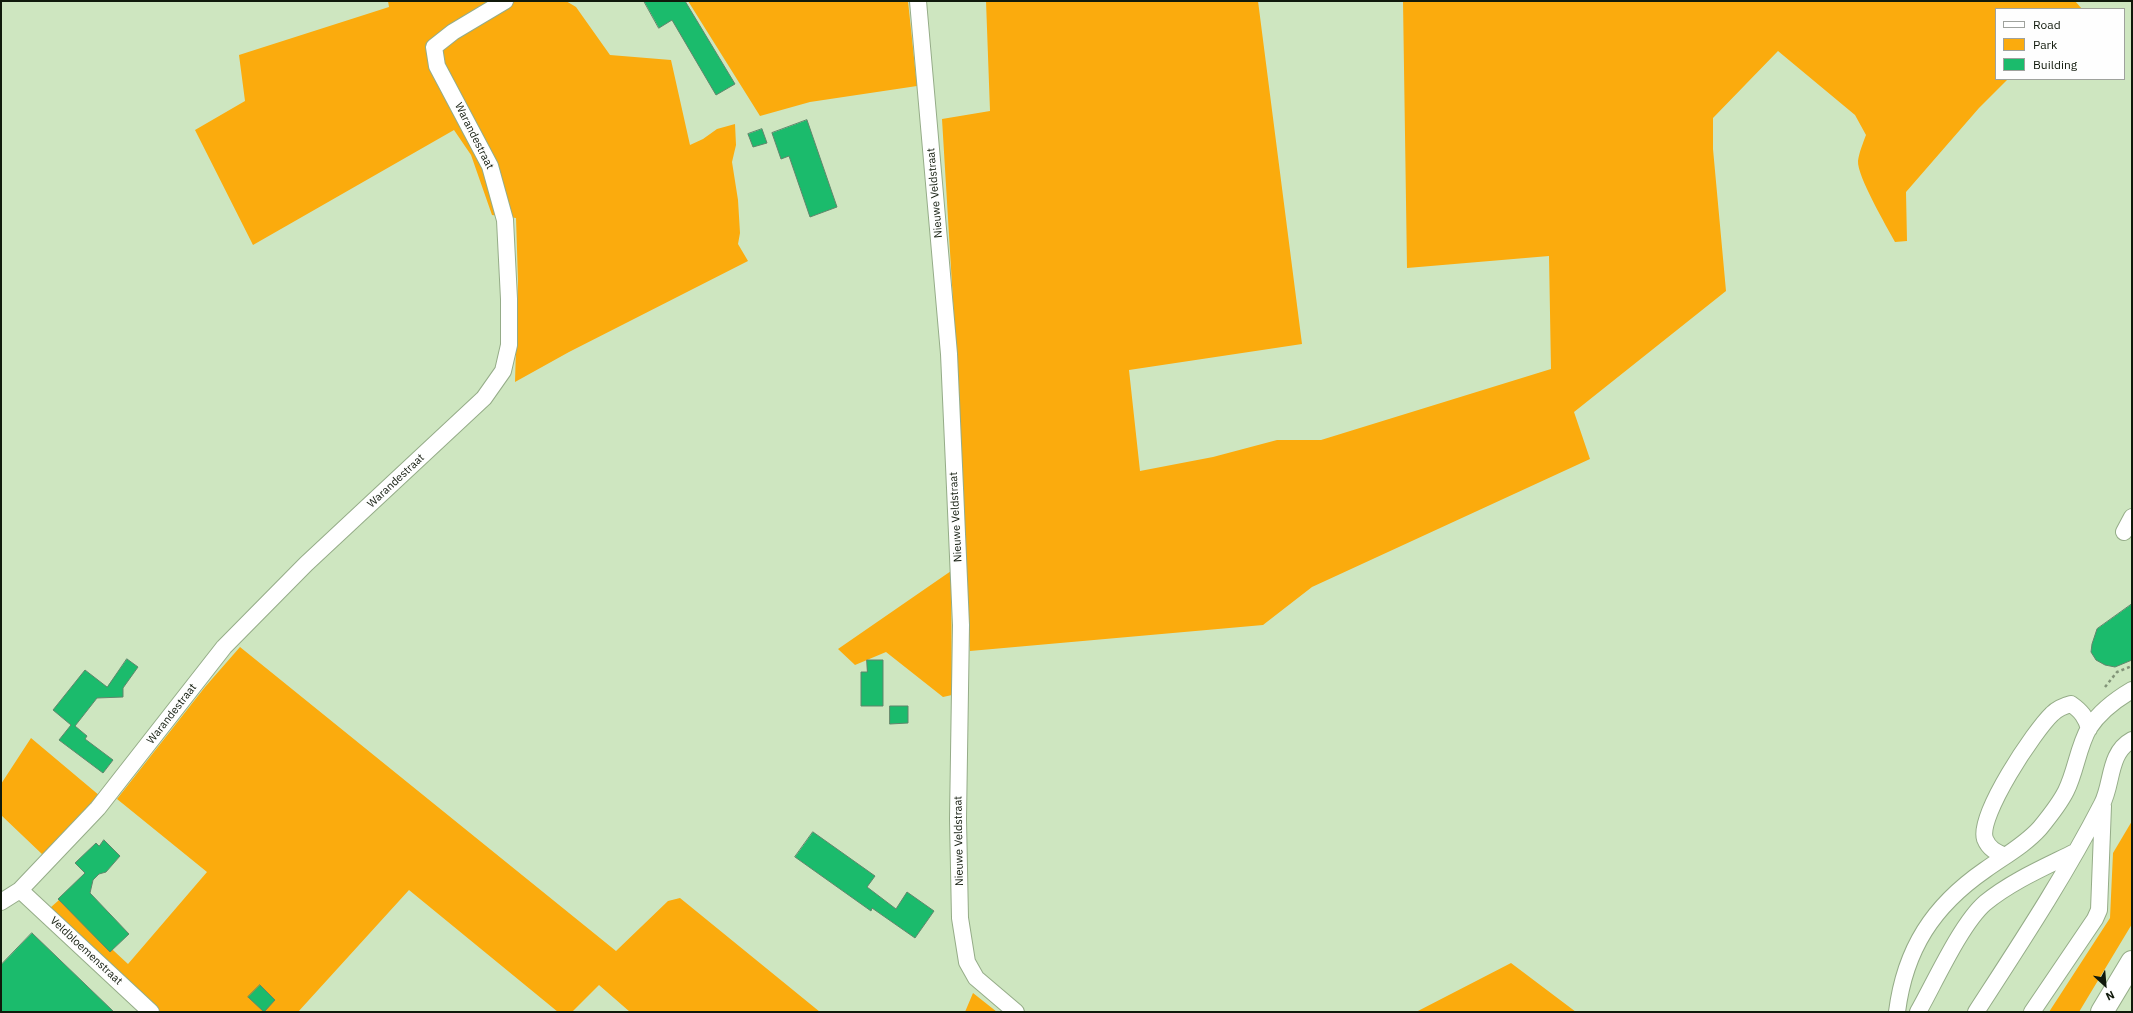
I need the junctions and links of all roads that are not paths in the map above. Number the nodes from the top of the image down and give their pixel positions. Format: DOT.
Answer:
graph roads {
  1 [pos="505,1"];
  2 [pos="918,1"];
  3 [pos="2132,517"];
  4 [pos="2124,532"];
  5 [pos="2132,690"];
  6 [pos="2089,729"];
  7 [pos="2132,740"];
  8 [pos="2104,802"];
  9 [pos="2076,852"];
  10 [pos="2005,856"];
  11 [pos="20,890"];
  12 [pos="1,902"];
  13 [pos="2132,962"];
  14 [pos="151,1012"];
  15 [pos="1016,1012"];
  16 [pos="1897,1012"];
  17 [pos="1918,1012"];
  18 [pos="1976,1012"];
  19 [pos="2032,1012"];
  20 [pos="2102,1012"];
  1 -- 11 [label="street, Warandestraat"];
  2 -- 15 [label="street, Nieuwe Veldstraat"];
  3 -- 4 [label="street"];
  5 -- 6 [label="street"];
  6 -- 10 [label="street"];
  6 -- 10 [label="street"];
  7 -- 8 [label="street"];
  8 -- 9 [label="street"];
  8 -- 19 [label="street"];
  9 -- 17 [label="street"];
  9 -- 18 [label="street"];
  10 -- 16 [label="street"];
  11 -- 12 [label="street, Warandestraat"];
  11 -- 14 [label="street, Veldbloemenstraat"];
  13 -- 20 [label="highway"];
}
